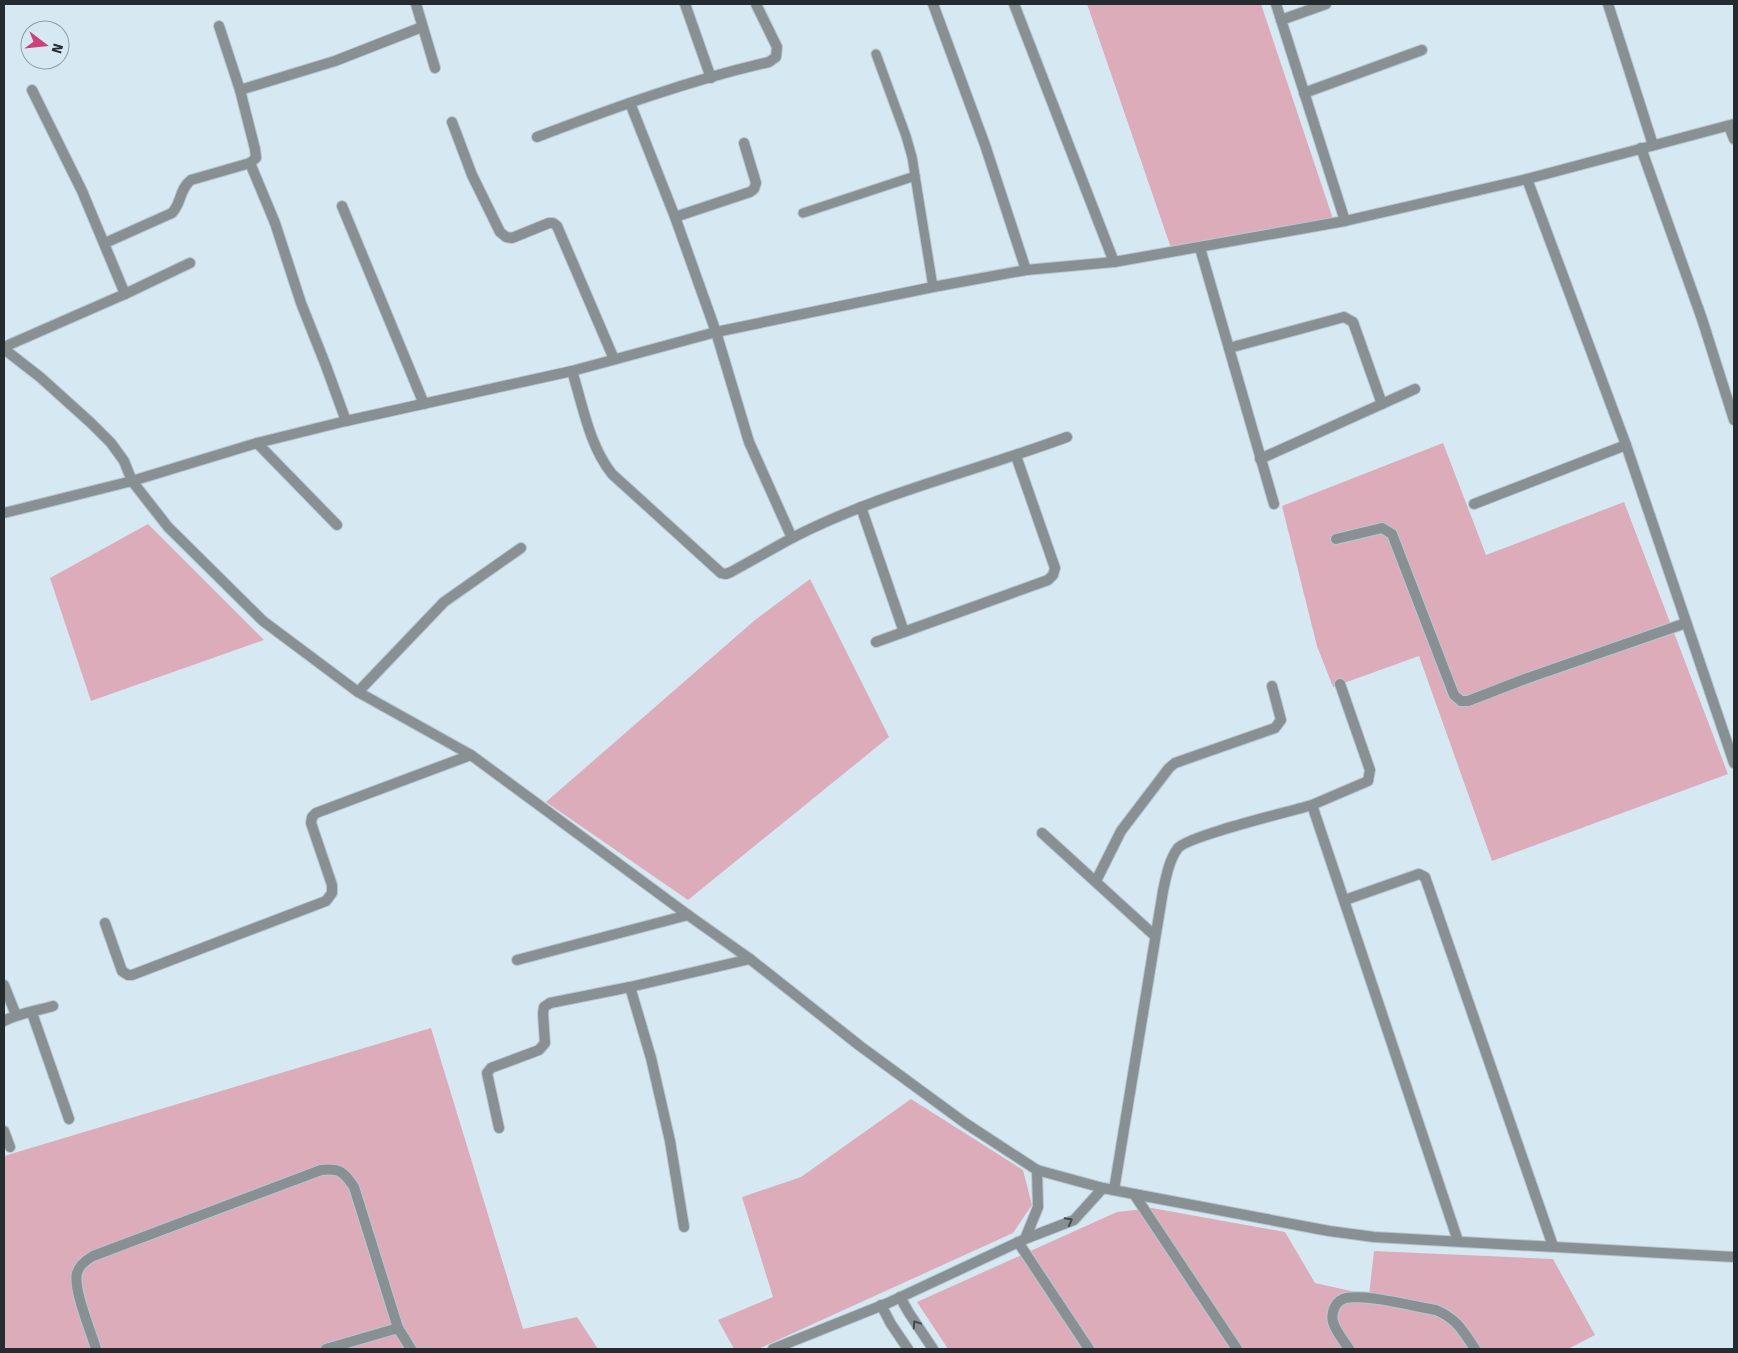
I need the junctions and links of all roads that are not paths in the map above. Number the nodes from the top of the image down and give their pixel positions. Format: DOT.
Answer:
graph roads {
  1 [pos="416,4"];
  2 [pos="685,4"];
  3 [pos="756,4"];
  4 [pos="933,4"];
  5 [pos="1014,4"];
  6 [pos="1276,4"];
  7 [pos="1326,4"];
  8 [pos="1608,4"];
  9 [pos="1281,20"];
  10 [pos="219,26"];
  11 [pos="422,27"];
  12 [pos="1422,50"];
  13 [pos="876,54"];
  14 [pos="436,68"];
  15 [pos="710,78"];
  16 [pos="32,90"];
  17 [pos="240,90"];
  18 [pos="1304,93"];
  19 [pos="630,103"];
  20 [pos="452,122"];
  21 [pos="1732,125"];
  22 [pos="537,137"];
  23 [pos="1734,139"];
  24 [pos="744,143"];
  25 [pos="1653,145"];
  26 [pos="1641,148"];
  27 [pos="250,162"];
  28 [pos="916,176"];
  29 [pos="1527,179"];
  30 [pos="342,206"];
  31 [pos="803,213"];
  32 [pos="675,217"];
  33 [pos="1345,221"];
  34 [pos="104,242"];
  35 [pos="1200,248"];
  36 [pos="1114,262"];
  37 [pos="190,263"];
  38 [pos="1026,270"];
  39 [pos="933,287"];
  40 [pos="125,294"];
  41 [pos="716,332"];
  42 [pos="4,348"];
  43 [pos="1229,348"];
  44 [pos="614,359"];
  45 [pos="572,371"];
  46 [pos="1414,389"];
  47 [pos="424,404"];
  48 [pos="1382,404"];
  49 [pos="1734,420"];
  50 [pos="346,421"];
  51 [pos="1067,436"];
  52 [pos="257,443"];
  53 [pos="1626,445"];
  54 [pos="1016,456"];
  55 [pos="1260,459"];
  56 [pos="132,481"];
  57 [pos="1274,504"];
  58 [pos="1474,504"];
  59 [pos="861,507"];
  60 [pos="4,513"];
  61 [pos="337,525"];
  62 [pos="792,538"];
  63 [pos="1336,539"];
  64 [pos="521,548"];
  65 [pos="1686,623"];
  66 [pos="904,632"];
  67 [pos="876,642"];
  68 [pos="1340,684"];
  69 [pos="1272,686"];
  70 [pos="358,692"];
  71 [pos="471,755"];
  72 [pos="1734,763"];
  73 [pos="1312,805"];
  74 [pos="1042,833"];
  75 [pos="1096,881"];
  76 [pos="1346,900"];
  77 [pos="688,915"];
  78 [pos="105,924"];
  79 [pos="1155,936"];
  80 [pos="750,959"];
  81 [pos="517,960"];
  82 [pos="4,985"];
  83 [pos="630,987"];
  84 [pos="53,1006"];
  85 [pos="32,1013"];
  86 [pos="16,1015"];
  87 [pos="4,1021"];
  88 [pos="69,1118"];
  89 [pos="499,1128"];
  90 [pos="4,1131"];
  91 [pos="10,1147"];
  92 [pos="1037,1170"];
  93 [pos="1103,1188"];
  94 [pos="1114,1190"];
  95 [pos="1134,1194"];
  96 [pos="684,1227"];
  97 [pos="1021,1240"];
  98 [pos="1458,1241"];
  99 [pos="1553,1246"];
  100 [pos="1734,1257"];
  101 [pos="900,1297"];
  102 [pos="881,1305"];
  103 [pos="398,1328"];
  104 [pos="96,1349"];
  105 [pos="326,1349"];
  106 [pos="411,1349"];
  107 [pos="773,1349"];
  108 [pos="908,1349"];
  109 [pos="933,1349"];
  110 [pos="1089,1349"];
  111 [pos="1237,1349"];
  112 [pos="1349,1349"];
  113 [pos="1475,1349"];
  1 -- 11 [label="street"];
  2 -- 15 [label="street"];
  3 -- 15 [label="street"];
  4 -- 38 [label="street"];
  5 -- 36 [label="street"];
  6 -- 9 [label="street"];
  7 -- 9 [label="street"];
  8 -- 25 [label="street"];
  9 -- 18 [label="street"];
  10 -- 17 [label="street"];
  11 -- 14 [label="street"];
  11 -- 17 [label="street"];
  12 -- 18 [label="street"];
  13 -- 28 [label="lane"];
  15 -- 19 [label="street"];
  16 -- 34 [label="street"];
  17 -- 27 [label="street"];
  18 -- 33 [label="street"];
  19 -- 22 [label="street"];
  19 -- 32 [label="street"];
  20 -- 44 [label="street"];
  21 -- 23 [label="street"];
  21 -- 25 [label="street"];
  24 -- 32 [label="street"];
  25 -- 26 [label="street"];
  26 -- 29 [label="street"];
  26 -- 49 [label="street"];
  27 -- 34 [label="street"];
  27 -- 50 [label="street"];
  28 -- 31 [label="lane"];
  28 -- 39 [label="lane"];
  29 -- 33 [label="street"];
  29 -- 53 [label="street"];
  30 -- 47 [label="street"];
  32 -- 41 [label="street"];
  33 -- 35 [label="street"];
  34 -- 40 [label="street"];
  35 -- 36 [label="street"];
  35 -- 43 [label="street"];
  36 -- 38 [label="street"];
  37 -- 40 [label="street"];
  38 -- 39 [label="street"];
  39 -- 41 [label="street"];
  40 -- 42 [label="street"];
  41 -- 44 [label="street"];
  41 -- 62 [label="street"];
  42 -- 56 [label="street"];
  43 -- 48 [label="street"];
  43 -- 55 [label="street"];
  44 -- 45 [label="street"];
  45 -- 47 [label="street"];
  45 -- 62 [label="street"];
  46 -- 48 [label="street"];
  47 -- 50 [label="street"];
  48 -- 55 [label="street"];
  50 -- 52 [label="street"];
  51 -- 54 [label="street"];
  52 -- 56 [label="street"];
  52 -- 61 [label="street"];
  53 -- 58 [label="street"];
  53 -- 65 [label="street"];
  54 -- 59 [label="street"];
  54 -- 66 [label="street"];
  55 -- 57 [label="street"];
  56 -- 60 [label="street"];
  56 -- 70 [label="street"];
  59 -- 62 [label="street"];
  59 -- 66 [label="street"];
  63 -- 65 [label="street"];
  64 -- 70 [label="street"];
  65 -- 72 [label="street"];
  66 -- 67 [label="street"];
  68 -- 73 [label="street"];
  69 -- 75 [label="street"];
  70 -- 71 [label="street"];
  71 -- 77 [label="street"];
  71 -- 78 [label="street"];
  73 -- 76 [label="street"];
  73 -- 79 [label="street"];
  74 -- 75 [label="street"];
  75 -- 79 [label="street"];
  76 -- 98 [label="street"];
  76 -- 99 [label="street"];
  77 -- 80 [label="street"];
  77 -- 81 [label="street"];
  79 -- 94 [label="street"];
  80 -- 83 [label="street"];
  80 -- 92 [label="street"];
  82 -- 86 [label="street"];
  83 -- 89 [label="street"];
  83 -- 96 [label="street"];
  84 -- 85 [label="street"];
  85 -- 86 [label="street"];
  85 -- 88 [label="street"];
  86 -- 87 [label="street"];
  90 -- 91 [label="street"];
  92 -- 93 [label="street"];
  92 -- 97 [label="street"];
  93 -- 94 [label="street"];
  97 -- 93 [label="street, one-way"];
  94 -- 95 [label="street"];
  95 -- 98 [label="street"];
  95 -- 111 [label="street"];
  97 -- 101 [label="street"];
  97 -- 110 [label="street"];
  98 -- 99 [label="street"];
  99 -- 100 [label="street"];
  101 -- 102 [label="street"];
  109 -- 101 [label="street, one-way"];
  102 -- 107 [label="street"];
  102 -- 108 [label="street"];
  103 -- 104 [label="street"];
  103 -- 105 [label="street"];
  103 -- 106 [label="street"];
  112 -- 113 [label="street"];
}
